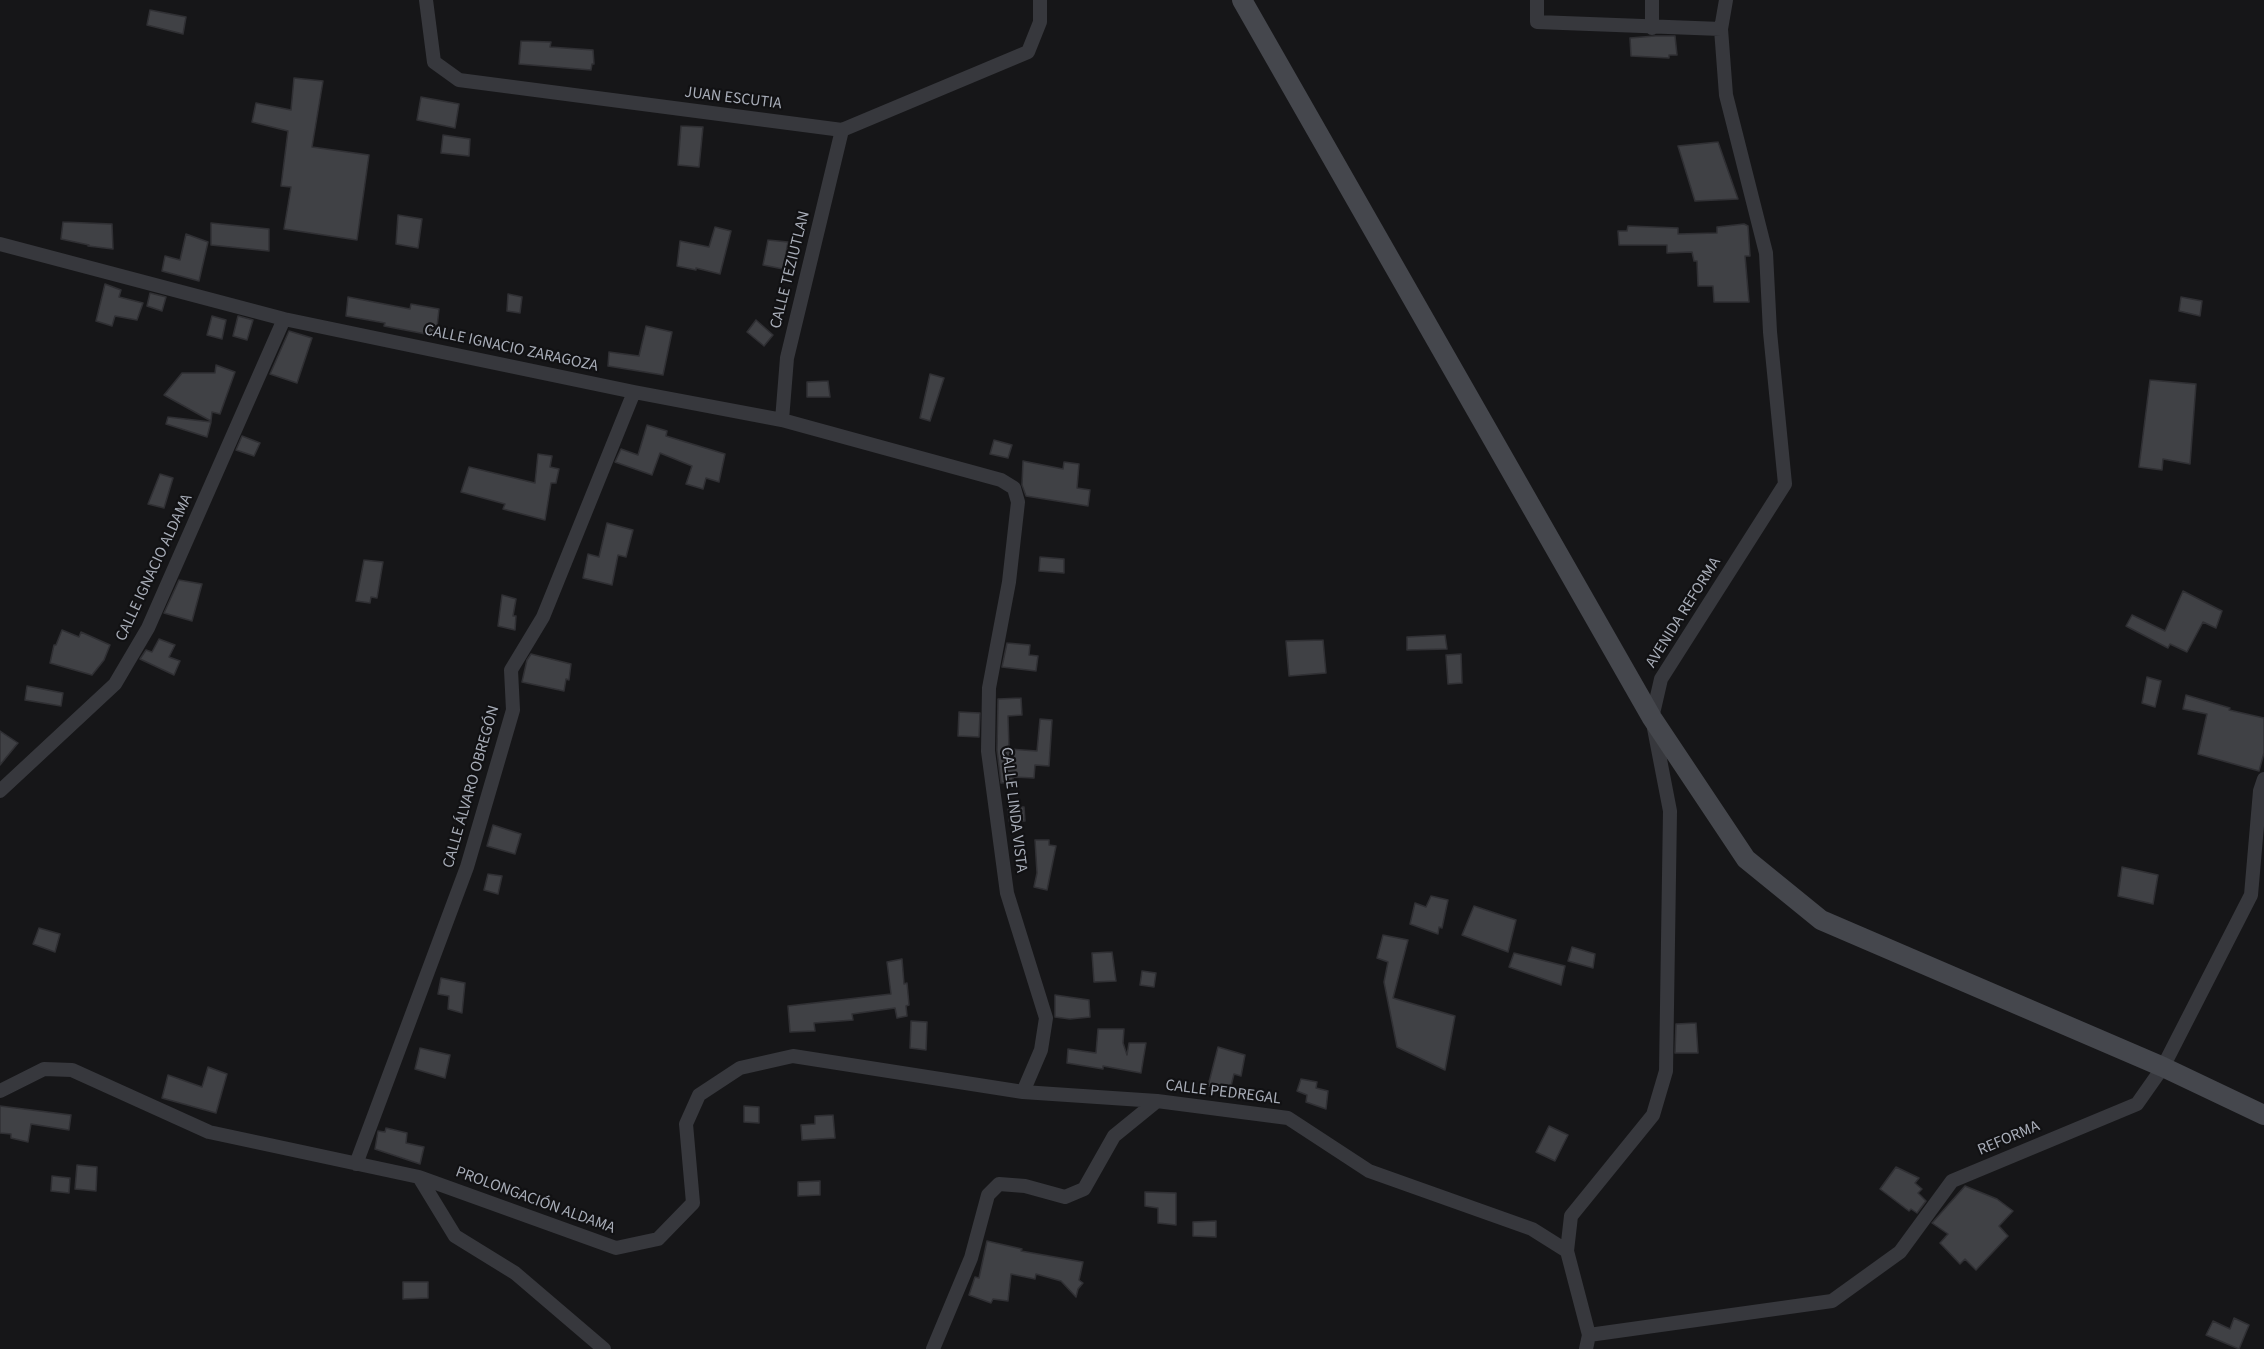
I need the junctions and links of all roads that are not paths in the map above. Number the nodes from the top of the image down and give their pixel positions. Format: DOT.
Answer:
graph roads {
  1 [pos="426,0"];
  2 [pos="1040,0"];
  3 [pos="1242,0"];
  4 [pos="1537,0"];
  5 [pos="1652,0"];
  6 [pos="1725,0"];
  7 [pos="1652,28"];
  8 [pos="1721,29"];
  9 [pos="842,130"];
  10 [pos="0,244"];
  11 [pos="284,320"];
  12 [pos="634,392"];
  13 [pos="782,420"];
  14 [pos="1014,488"];
  15 [pos="1652,718"];
  16 [pos="2264,779"];
  17 [pos="0,791"];
  18 [pos="2163,1067"];
  19 [pos="0,1091"];
  20 [pos="1023,1092"];
  21 [pos="1156,1101"];
  22 [pos="2264,1115"];
  23 [pos="357,1164"];
  24 [pos="419,1177"];
  25 [pos="1567,1251"];
  26 [pos="1587,1342"];
  27 [pos="604,1349"];
  28 [pos="933,1349"];
  1 -- 9 [label="street, JUAN ESCUTIA"];
  2 -- 9 [label="street"];
  3 -- 15 [label="main road"];
  4 -- 7 [label="street"];
  5 -- 7 [label="street"];
  6 -- 8 [label="street, AVENIDA REFORMA"];
  7 -- 8 [label="street"];
  8 -- 15 [label="street, AVENIDA REFORMA"];
  9 -- 13 [label="street, CALLE TEZIUTLAN"];
  10 -- 11 [label="street, CALLE IGNACIO ZARAGOZA"];
  11 -- 12 [label="street, CALLE IGNACIO ZARAGOZA"];
  11 -- 17 [label="street, CALLE IGNACIO ALDAMA"];
  12 -- 13 [label="street, CALLE IGNACIO ZARAGOZA"];
  12 -- 23 [label="street, CALLE ÁLVARO OBREGÓN"];
  13 -- 14 [label="street, CALLE IGNACIO ZARAGOZA"];
  14 -- 20 [label="street, CALLE LINDA VISTA"];
  15 -- 18 [label="main road"];
  15 -- 25 [label="street, AVENIDA REFORMA"];
  16 -- 18 [label="street, REFORMA"];
  18 -- 22 [label="main road"];
  18 -- 26 [label="street, REFORMA"];
  19 -- 23 [label="street, PROLONGACIÓN ALDAMA"];
  20 -- 21 [label="street, CALLE PEDREGAL"];
  20 -- 24 [label="street, PROLONGACIÓN ALDAMA"];
  21 -- 25 [label="street, CALLE PEDREGAL"];
  21 -- 28 [label="street"];
  23 -- 24 [label="street, PROLONGACIÓN ALDAMA"];
  24 -- 27 [label="street"];
  25 -- 26 [label="street, AVENIDA REFORMA"];
}
